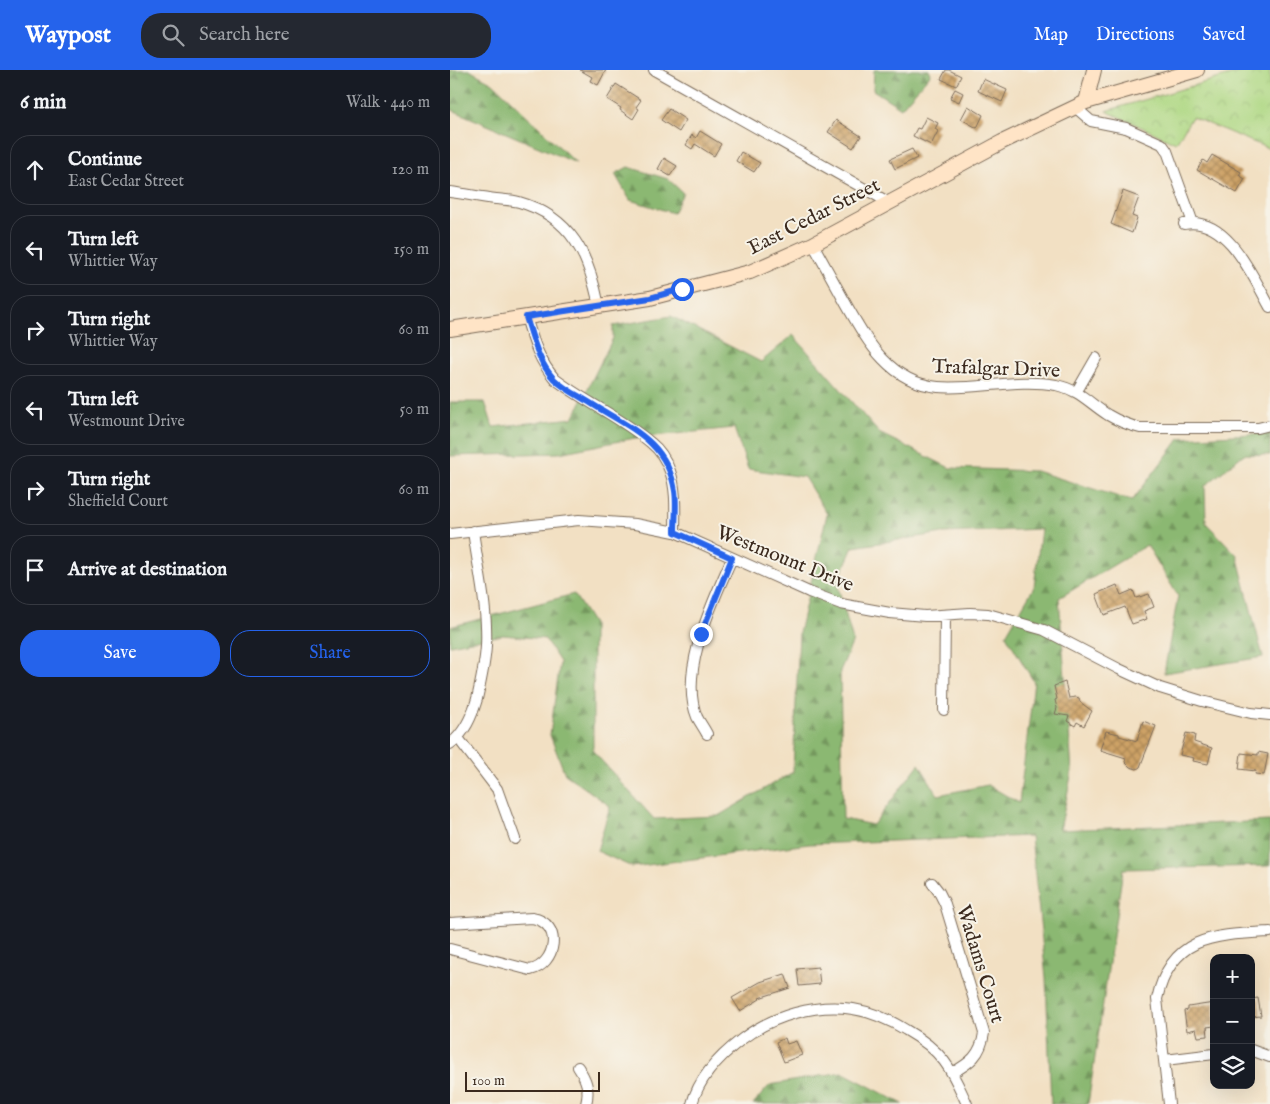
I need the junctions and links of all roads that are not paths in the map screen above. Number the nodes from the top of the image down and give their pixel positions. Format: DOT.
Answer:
graph roads {
  1 [pos="654,70"];
  2 [pos="1094,70"];
  3 [pos="1197,70"];
  4 [pos="1081,104"];
  5 [pos="450,192"];
  6 [pos="888,202"];
  7 [pos="813,244"];
  8 [pos="599,306"];
  9 [pos="1270,307"];
  10 [pos="526,317"];
  11 [pos="450,329"];
  12 [pos="1096,358"];
  13 [pos="1077,392"];
  14 [pos="1270,425"];
  15 [pos="473,531"];
  16 [pos="675,532"];
  17 [pos="450,534"];
  18 [pos="732,558"];
  19 [pos="945,615"];
  20 [pos="944,710"];
  21 [pos="1270,715"];
  22 [pos="707,734"];
  23 [pos="454,741"];
  24 [pos="515,839"];
  25 [pos="932,884"];
  26 [pos="450,923"];
  27 [pos="1270,932"];
  28 [pos="450,949"];
  29 [pos="1255,1051"];
  30 [pos="1210,1054"];
  31 [pos="1270,1057"];
  32 [pos="1165,1060"];
  33 [pos="578,1067"];
  34 [pos="952,1073"];
  35 [pos="586,1104"];
  36 [pos="692,1104"];
  37 [pos="968,1104"];
  38 [pos="1170,1104"];
  1 -- 6 [label="street"];
  2 -- 4 [label="main road"];
  3 -- 4 [label="main road, East Cedar Street"];
  4 -- 6 [label="main road, East Cedar Street"];
  4 -- 9 [label="street"];
  5 -- 8 [label="street"];
  6 -- 7 [label="main road, East Cedar Street"];
  7 -- 8 [label="main road, East Cedar Street"];
  7 -- 13 [label="street, Trafalgar Drive"];
  8 -- 10 [label="main road, East Cedar Street"];
  10 -- 11 [label="main road, East Cedar Street"];
  10 -- 16 [label="street"];
  12 -- 13 [label="street"];
  13 -- 14 [label="street, Trafalgar Drive"];
  15 -- 16 [label="street, Westmount Drive"];
  15 -- 17 [label="street, Westmount Drive"];
  15 -- 23 [label="street"];
  16 -- 18 [label="street, Westmount Drive"];
  18 -- 19 [label="street, Westmount Drive"];
  18 -- 22 [label="street"];
  19 -- 20 [label="street"];
  19 -- 21 [label="street, Westmount Drive"];
  23 -- 24 [label="street"];
  25 -- 34 [label="street, Wadams Court"];
  26 -- 28 [label="street"];
  27 -- 32 [label="street"];
  29 -- 31 [label="street"];
  30 -- 32 [label="street"];
  32 -- 38 [label="street"];
  33 -- 35 [label="street"];
  34 -- 36 [label="street"];
  34 -- 37 [label="street"];
}
